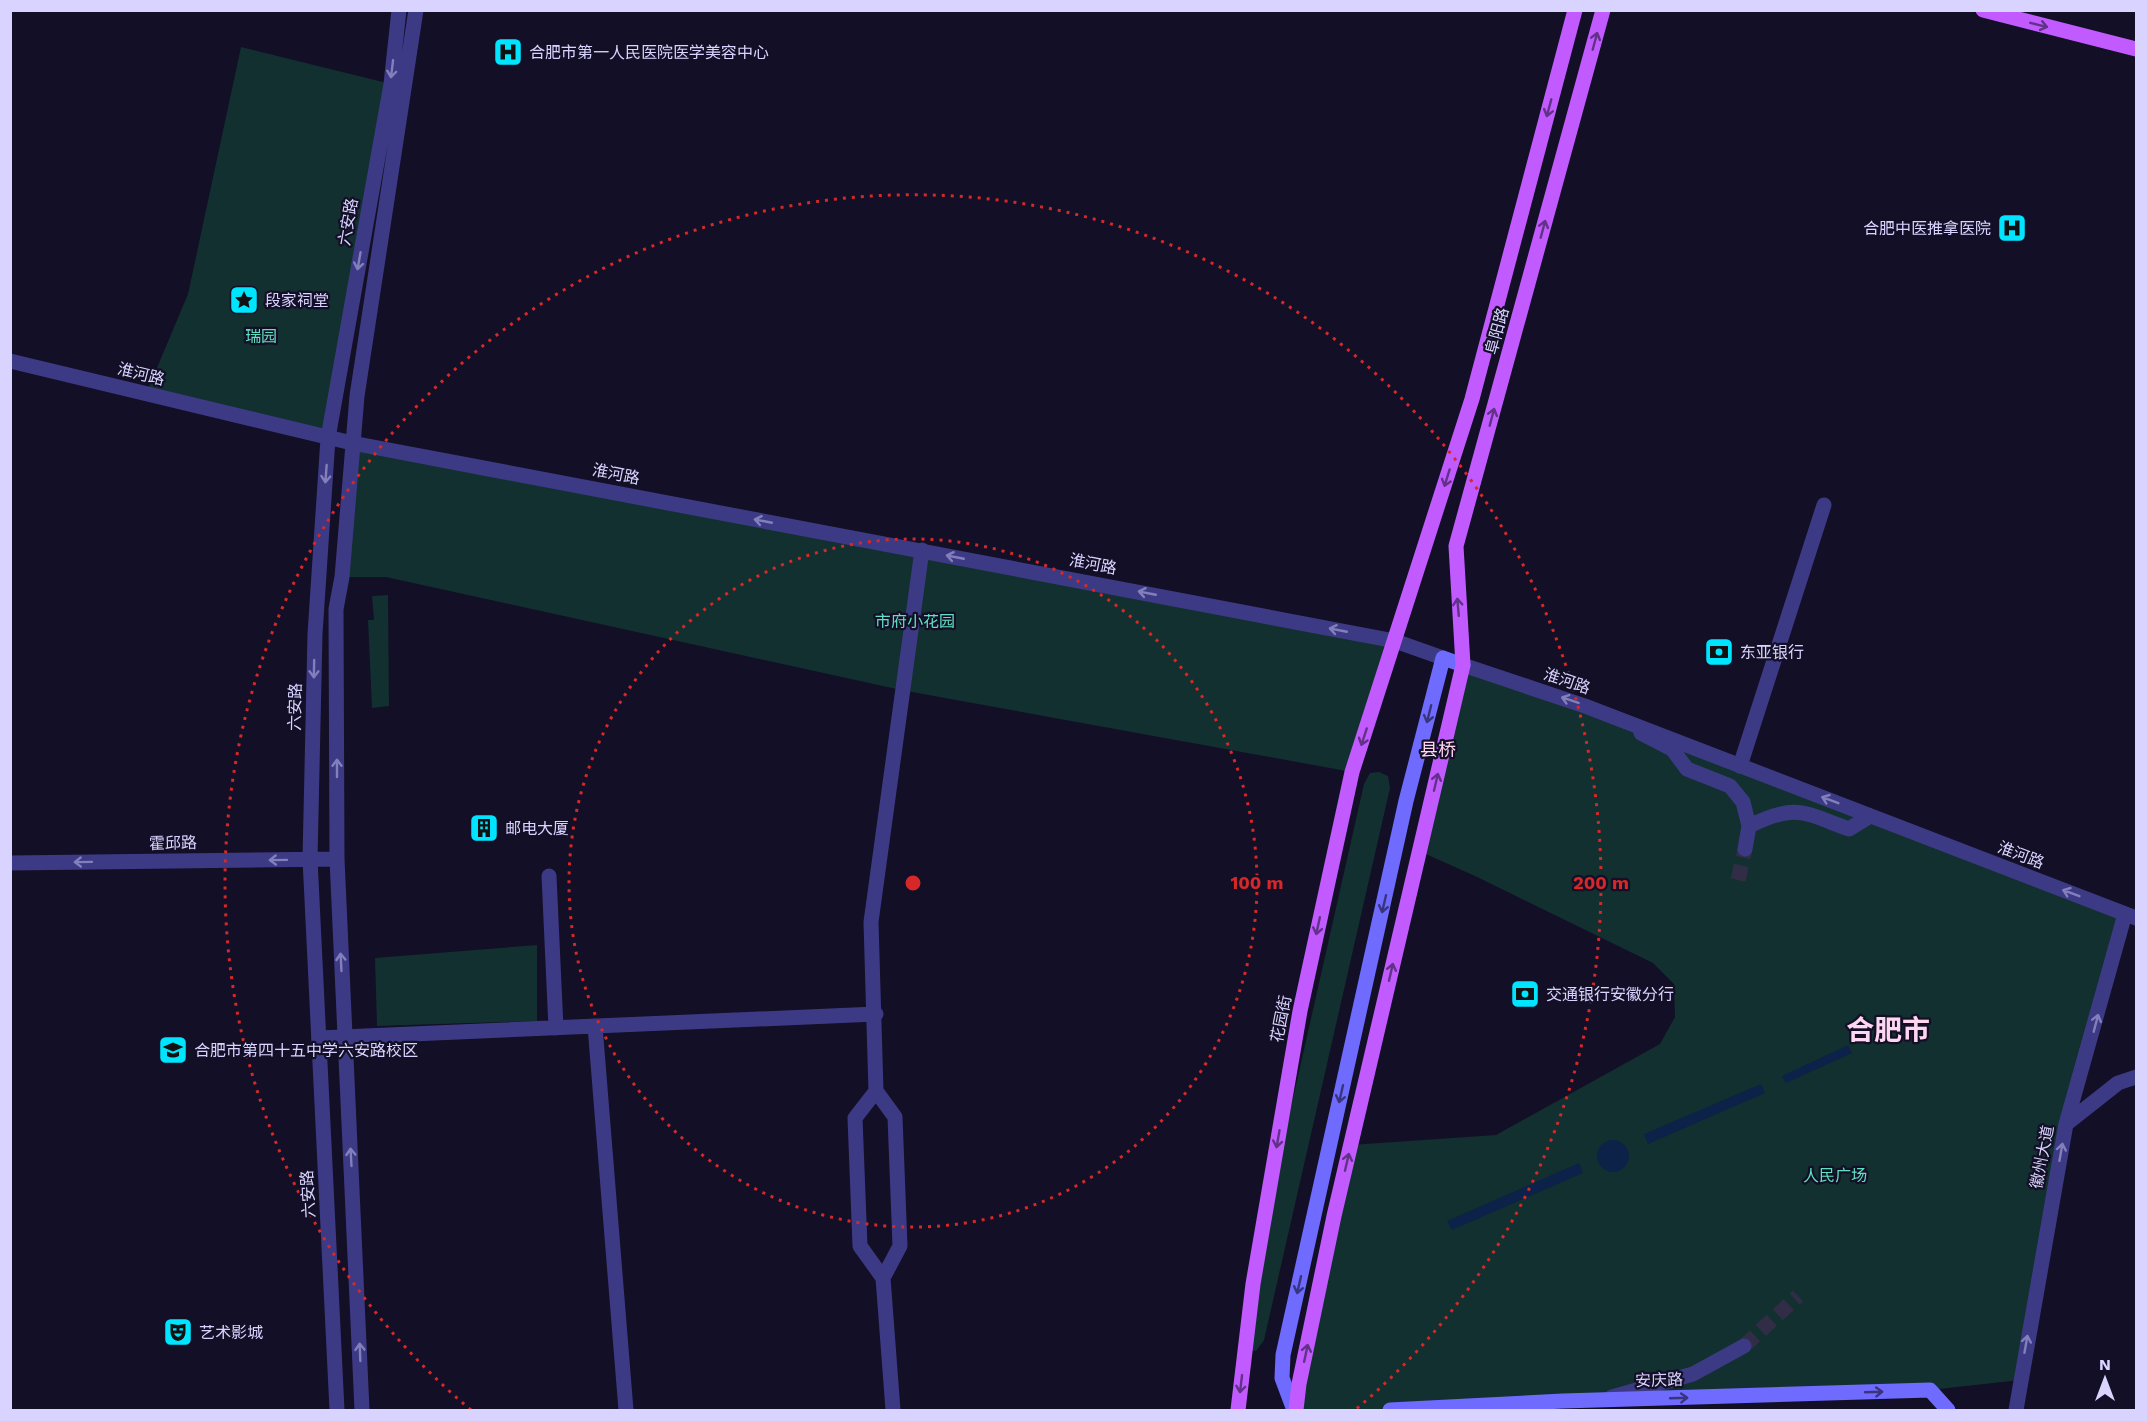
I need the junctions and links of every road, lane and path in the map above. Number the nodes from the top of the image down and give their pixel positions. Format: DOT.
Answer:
graph roads {
  1 [pos="399,10"];
  2 [pos="416,10"];
  3 [pos="1575,10"];
  4 [pos="1603,10"];
  5 [pos="1983,10"];
  6 [pos="2136,49"];
  7 [pos="10,361"];
  8 [pos="328,438"];
  9 [pos="352,443"];
  10 [pos="1824,505"];
  11 [pos="921,550"];
  12 [pos="1395,642"];
  13 [pos="1443,657"];
  14 [pos="1463,665"];
  15 [pos="1604,713"];
  16 [pos="1740,766"];
  17 [pos="1870,816"];
  18 [pos="1749,826"];
  19 [pos="1745,849"];
  20 [pos="310,859"];
  21 [pos="337,859"];
  22 [pos="10,862"];
  23 [pos="549,876"];
  24 [pos="2131,916"];
  25 [pos="876,1014"];
  26 [pos="595,1026"];
  27 [pos="556,1028"];
  28 [pos="345,1037"];
  29 [pos="319,1038"];
  30 [pos="2136,1077"];
  31 [pos="876,1091"];
  32 [pos="2066,1124"];
  33 [pos="883,1278"];
  34 [pos="1744,1346"];
  35 [pos="1600,1400"];
  36 [pos="337,1410"];
  37 [pos="362,1410"];
  38 [pos="627,1410"];
  39 [pos="893,1410"];
  40 [pos="1238,1410"];
  41 [pos="1295,1410"];
  42 [pos="1390,1410"];
  43 [pos="1948,1410"];
  44 [pos="2016,1410"];
  1 -- 8 [label="street, 六安路, one-way"];
  2 -- 9 [label="street"];
  3 -- 12 [label="main road, 阜阳路, one-way"];
  14 -- 4 [label="main road, 阜阳路, one-way"];
  5 -- 6 [label="main road, one-way"];
  7 -- 8 [label="street, 淮河路"];
  8 -- 9 [label="street, 淮河路"];
  8 -- 20 [label="street, 六安路, one-way"];
  11 -- 9 [label="street, 淮河路, one-way"];
  21 -- 9 [label="street, one-way"];
  10 -- 16 [label="street"];
  12 -- 11 [label="street, 淮河路, one-way"];
  11 -- 25 [label="street"];
  12 -- 13 [label="street, 淮河路"];
  12 -- 40 [label="main road, 花园街, one-way"];
  13 -- 14 [label="main road, 淮河路"];
  13 -- 41 [label="main road, one-way"];
  15 -- 14 [label="street, 淮河路, one-way"];
  41 -- 14 [label="main road, one-way"];
  15 -- 16 [label="street, 淮河路"];
  15 -- 18 [label="street"];
  17 -- 16 [label="street, 淮河路, one-way"];
  17 -- 18 [label="street"];
  24 -- 17 [label="street, 淮河路, one-way"];
  18 -- 19 [label="street"];
  20 -- 21 [label="street, 霍邱路"];
  20 -- 22 [label="street, 霍邱路, one-way"];
  20 -- 29 [label="street, 六安路"];
  28 -- 21 [label="street, one-way"];
  23 -- 27 [label="street"];
  32 -- 24 [label="street, 徽州大道, one-way"];
  25 -- 26 [label="street"];
  25 -- 31 [label="street"];
  26 -- 27 [label="street"];
  26 -- 38 [label="street"];
  27 -- 28 [label="street"];
  28 -- 29 [label="street"];
  37 -- 28 [label="street, one-way"];
  29 -- 36 [label="street, 六安路"];
  30 -- 32 [label="street"];
  31 -- 33 [label="street"];
  31 -- 33 [label="street"];
  44 -- 32 [label="street, 徽州大道, one-way"];
  33 -- 39 [label="street"];
  34 -- 35 [label="street"];
  35 -- 42 [label="main road, 安庆路"];
  35 -- 43 [label="main road, 安庆路, one-way"];
}
